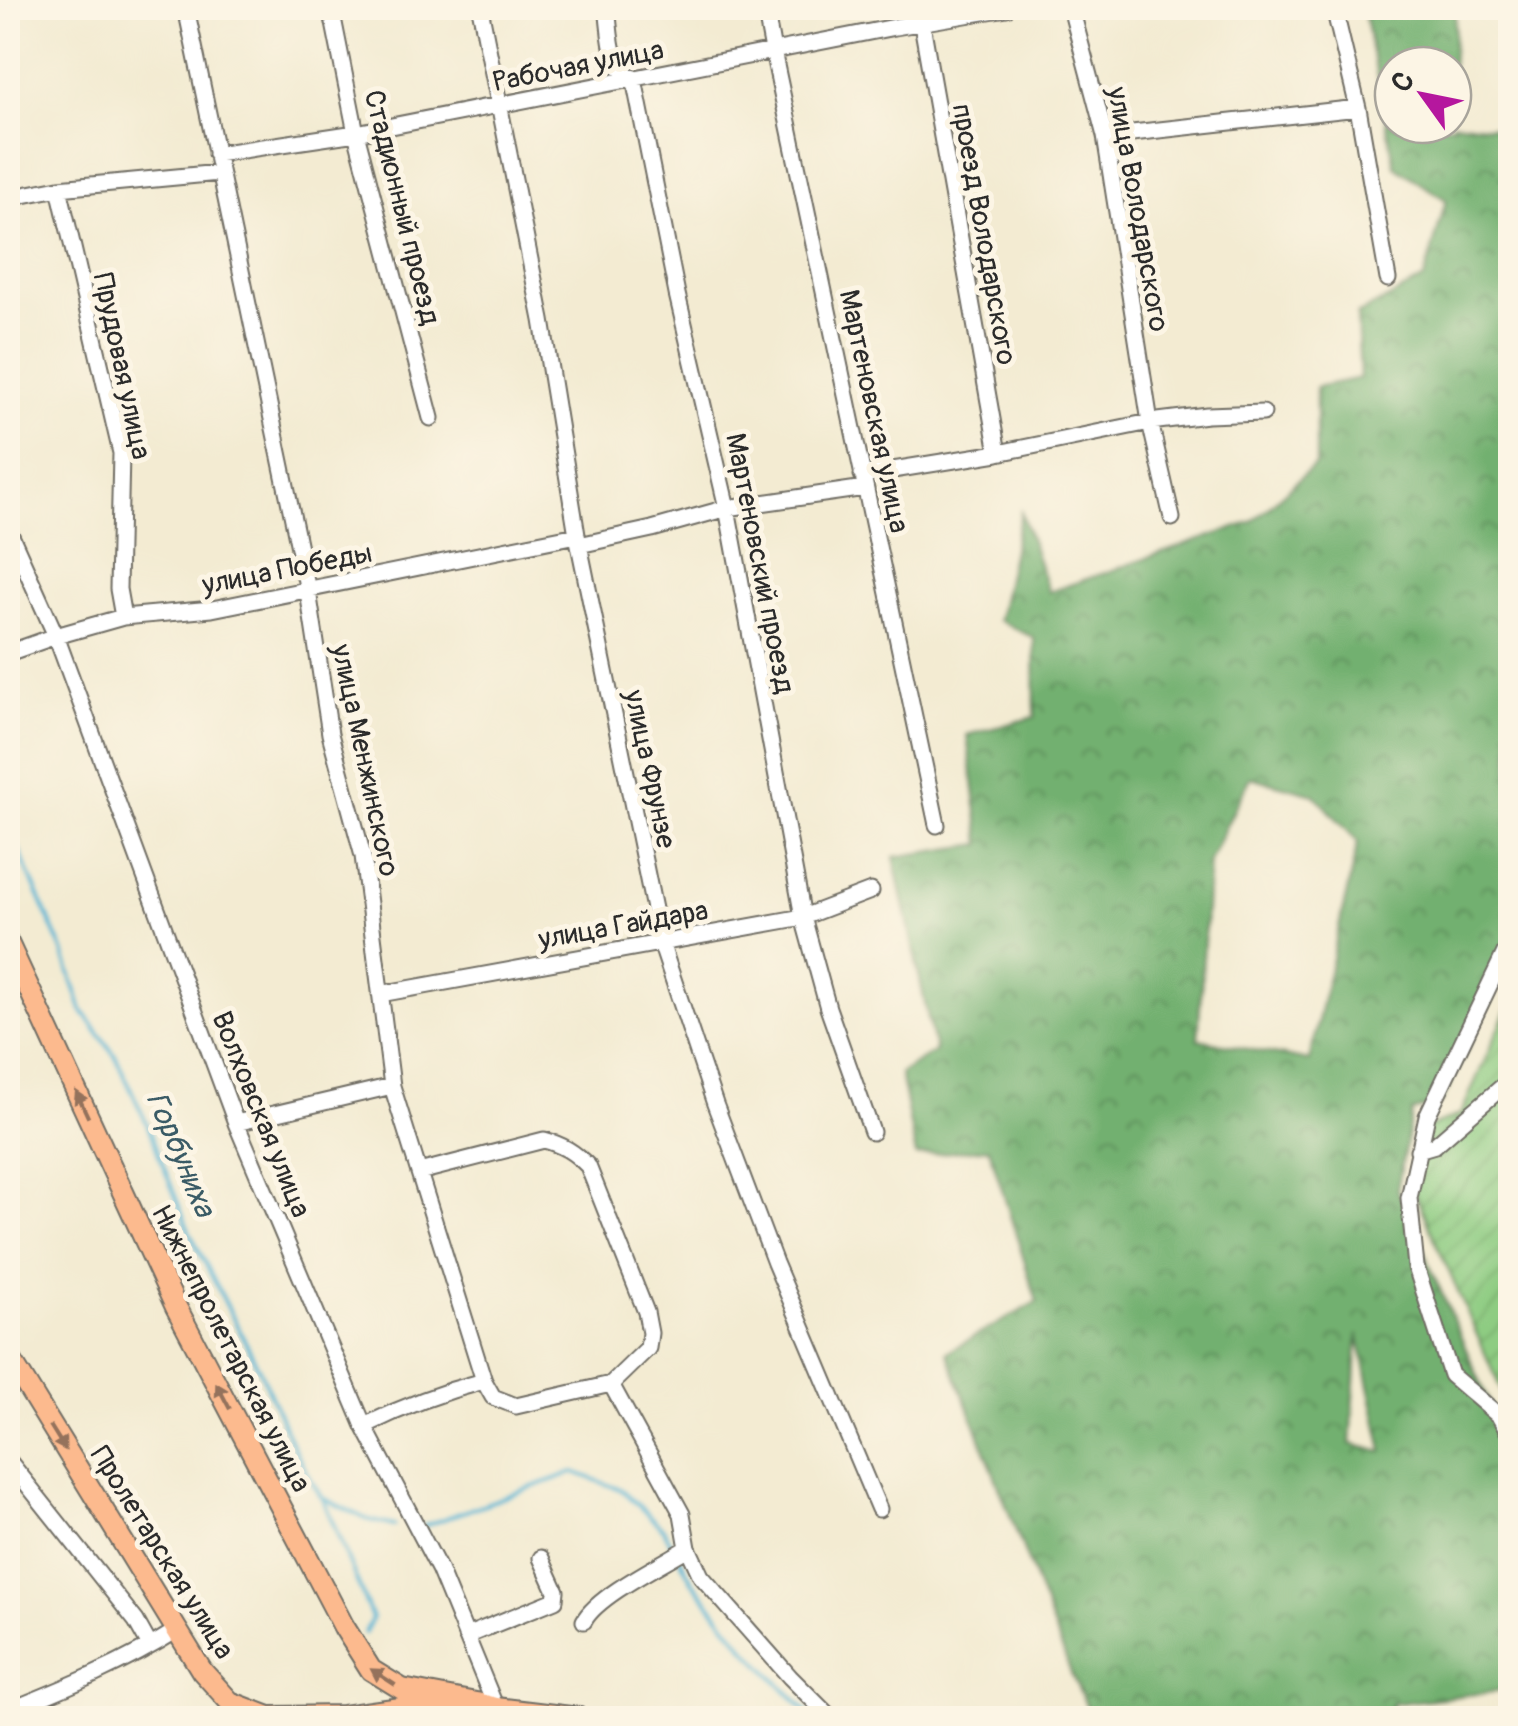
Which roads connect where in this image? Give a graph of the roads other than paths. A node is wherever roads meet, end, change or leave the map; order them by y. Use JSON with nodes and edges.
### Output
{"nodes":[{"id":1,"x":186,"y":8,"type":"edge"},
{"id":2,"x":331,"y":8,"type":"edge"},
{"id":3,"x":480,"y":8,"type":"edge"},
{"id":4,"x":607,"y":8,"type":"edge"},
{"id":5,"x":765,"y":8,"type":"edge"},
{"id":6,"x":896,"y":8,"type":"edge"},
{"id":7,"x":1008,"y":8,"type":"edge"},
{"id":8,"x":1071,"y":8,"type":"edge"},
{"id":9,"x":1334,"y":8,"type":"edge"},
{"id":10,"x":922,"y":24,"type":"junction"},
{"id":11,"x":895,"y":27,"type":"junction"},
{"id":12,"x":773,"y":51,"type":"junction"},
{"id":13,"x":634,"y":79,"type":"junction"},
{"id":14,"x":499,"y":106,"type":"junction"},
{"id":15,"x":1358,"y":108,"type":"junction"},
{"id":16,"x":356,"y":133,"type":"junction"},
{"id":17,"x":1106,"y":136,"type":"junction"},
{"id":18,"x":216,"y":154,"type":"junction"},
{"id":19,"x":220,"y":173,"type":"junction"},
{"id":20,"x":58,"y":188,"type":"junction"},
{"id":21,"x":8,"y":198,"type":"edge"},
{"id":22,"x":1388,"y":279,"type":"dead end"},
{"id":23,"x":1263,"y":412,"type":"dead end"},
{"id":24,"x":431,"y":418,"type":"dead end"},
{"id":25,"x":1150,"y":422,"type":"junction"},
{"id":26,"x":998,"y":453,"type":"junction"},
{"id":27,"x":864,"y":481,"type":"junction"},
{"id":28,"x":727,"y":508,"type":"junction"},
{"id":29,"x":1172,"y":518,"type":"dead end"},
{"id":30,"x":8,"y":529,"type":"edge"},
{"id":31,"x":578,"y":540,"type":"junction"},
{"id":32,"x":308,"y":591,"type":"junction"},
{"id":33,"x":123,"y":617,"type":"junction"},
{"id":34,"x":56,"y":636,"type":"junction"},
{"id":35,"x":8,"y":652,"type":"edge"},
{"id":36,"x":937,"y":825,"type":"dead end"},
{"id":37,"x":871,"y":891,"type":"dead end"},
{"id":38,"x":803,"y":918,"type":"junction"},
{"id":39,"x":1510,"y":942,"type":"edge"},
{"id":40,"x":8,"y":943,"type":"edge"},
{"id":41,"x":661,"y":943,"type":"junction"},
{"id":42,"x":380,"y":994,"type":"junction"},
{"id":43,"x":1510,"y":1080,"type":"edge"},
{"id":44,"x":392,"y":1086,"type":"junction"},
{"id":45,"x":236,"y":1122,"type":"junction"},
{"id":46,"x":872,"y":1132,"type":"dead end"},
{"id":47,"x":1418,"y":1150,"type":"junction"},
{"id":48,"x":418,"y":1172,"type":"junction"},
{"id":49,"x":8,"y":1355,"type":"edge"},
{"id":50,"x":484,"y":1381,"type":"junction"},
{"id":51,"x":611,"y":1384,"type":"junction"},
{"id":52,"x":1505,"y":1411,"type":"edge"},
{"id":53,"x":364,"y":1426,"type":"junction"},
{"id":54,"x":1510,"y":1435,"type":"edge"},
{"id":55,"x":8,"y":1460,"type":"edge"},
{"id":56,"x":879,"y":1510,"type":"dead end"},
{"id":57,"x":688,"y":1548,"type":"junction"},
{"id":58,"x":541,"y":1558,"type":"dead end"},
{"id":59,"x":160,"y":1604,"type":"junction"},
{"id":60,"x":136,"y":1620,"type":"junction"},
{"id":61,"x":584,"y":1620,"type":"dead end"},
{"id":62,"x":176,"y":1630,"type":"junction"},
{"id":63,"x":466,"y":1636,"type":"junction"},
{"id":64,"x":150,"y":1646,"type":"junction"},
{"id":65,"x":486,"y":1706,"type":"junction"},
{"id":66,"x":229,"y":1710,"type":"edge"},
{"id":67,"x":8,"y":1711,"type":"edge"},
{"id":68,"x":343,"y":1717,"type":"edge"},
{"id":69,"x":554,"y":1717,"type":"edge"},
{"id":70,"x":579,"y":1718,"type":"edge"},
{"id":71,"x":831,"y":1718,"type":"edge"}],
"edges":[{"from":1,"to":18,"type":"street","name":"улица Менжинского"},
{"from":2,"to":16,"type":"street","name":"Стадионный проезд"},
{"from":3,"to":14,"type":"street","name":"улица Фрунзе"},
{"from":4,"to":13,"type":"street","name":"Мартеновский проезд"},
{"from":5,"to":12,"type":"street","name":"Мартеновская улица"},
{"from":6,"to":11,"type":"street"},
{"from":7,"to":10,"type":"street","name":"Рабочая улица"},
{"from":8,"to":17,"type":"street","name":"улица Володарского"},
{"from":9,"to":15,"type":"street"},
{"from":10,"to":11,"type":"street","name":"Рабочая улица"},
{"from":10,"to":26,"type":"street","name":"проезд Володарского"},
{"from":11,"to":12,"type":"street","name":"Рабочая улица"},
{"from":12,"to":13,"type":"street","name":"Рабочая улица"},
{"from":12,"to":27,"type":"street","name":"Мартеновская улица"},
{"from":13,"to":14,"type":"street","name":"Рабочая улица"},
{"from":13,"to":28,"type":"street","name":"Мартеновский проезд"},
{"from":14,"to":16,"type":"street","name":"Рабочая улица"},
{"from":14,"to":31,"type":"street","name":"улица Фрунзе"},
{"from":15,"to":17,"type":"street"},
{"from":15,"to":22,"type":"street"},
{"from":16,"to":18,"type":"street","name":"Рабочая улица"},
{"from":16,"to":24,"type":"street","name":"Стадионный проезд"},
{"from":17,"to":25,"type":"street","name":"улица Володарского"},
{"from":18,"to":19,"type":"street","name":"улица Менжинского"},
{"from":19,"to":20,"type":"street"},
{"from":19,"to":32,"type":"street","name":"улица Менжинского"},
{"from":20,"to":21,"type":"street"},
{"from":20,"to":33,"type":"street","name":"Прудовая улица"},
{"from":23,"to":25,"type":"street","name":"улица Победы"},
{"from":25,"to":26,"type":"street","name":"улица Победы"},
{"from":25,"to":29,"type":"street","name":"улица Володарского"},
{"from":26,"to":27,"type":"street","name":"улица Победы"},
{"from":27,"to":28,"type":"street","name":"улица Победы"},
{"from":27,"to":36,"type":"street","name":"Мартеновская улица"},
{"from":28,"to":31,"type":"street","name":"улица Победы"},
{"from":28,"to":38,"type":"street","name":"Мартеновский проезд"},
{"from":30,"to":34,"type":"street","name":"Волховская улица"},
{"from":31,"to":32,"type":"street","name":"улица Победы"},
{"from":31,"to":41,"type":"street","name":"улица Фрунзе"},
{"from":32,"to":33,"type":"street","name":"улица Победы"},
{"from":32,"to":42,"type":"street","name":"улица Менжинского"},
{"from":33,"to":34,"type":"street","name":"улица Победы"},
{"from":34,"to":35,"type":"street","name":"улица Победы"},
{"from":34,"to":45,"type":"street","name":"Волховская улица"},
{"from":37,"to":38,"type":"street","name":"улица Гайдара"},
{"from":38,"to":41,"type":"street","name":"улица Гайдара"},
{"from":38,"to":46,"type":"street","name":"Мартеновский проезд"},
{"from":39,"to":47,"type":"street"},
{"from":65,"to":40,"type":"main road","name":"Нижнепролетарская улица","one_way":true},
{"from":41,"to":42,"type":"street","name":"улица Гайдара"},
{"from":41,"to":56,"type":"street","name":"улица Фрунзе"},
{"from":42,"to":44,"type":"street","name":"улица Менжинского"},
{"from":43,"to":47,"type":"street"},
{"from":44,"to":45,"type":"street"},
{"from":44,"to":48,"type":"street","name":"улица Менжинского"},
{"from":45,"to":53,"type":"street","name":"Волховская улица"},
{"from":47,"to":52,"type":"street"},
{"from":48,"to":50,"type":"street","name":"улица Менжинского"},
{"from":48,"to":51,"type":"street"},
{"from":49,"to":59,"type":"main road","name":"Пролетарская улица","one_way":true},
{"from":50,"to":51,"type":"street"},
{"from":50,"to":53,"type":"street"},
{"from":51,"to":57,"type":"street"},
{"from":52,"to":54,"type":"street"},
{"from":53,"to":63,"type":"street","name":"Волховская улица"},
{"from":55,"to":60,"type":"street"},
{"from":57,"to":61,"type":"street"},
{"from":57,"to":71,"type":"street"},
{"from":58,"to":63,"type":"street"},
{"from":59,"to":60,"type":"street"},
{"from":59,"to":62,"type":"main road","name":"Пролетарская улица"},
{"from":60,"to":64,"type":"street"},
{"from":62,"to":64,"type":"street"},
{"from":62,"to":66,"type":"main road","name":"Пролетарская улица"},
{"from":63,"to":65,"type":"street","name":"Волховская улица"},
{"from":64,"to":67,"type":"street"},
{"from":65,"to":68,"type":"main road","name":"Пролетарская улица"},
{"from":65,"to":69,"type":"main road","name":"Пролетарская улица"},
{"from":66,"to":68,"type":"main road","name":"Пролетарская улица"},
{"from":69,"to":70,"type":"main road","name":"Пролетарская улица"}]}
